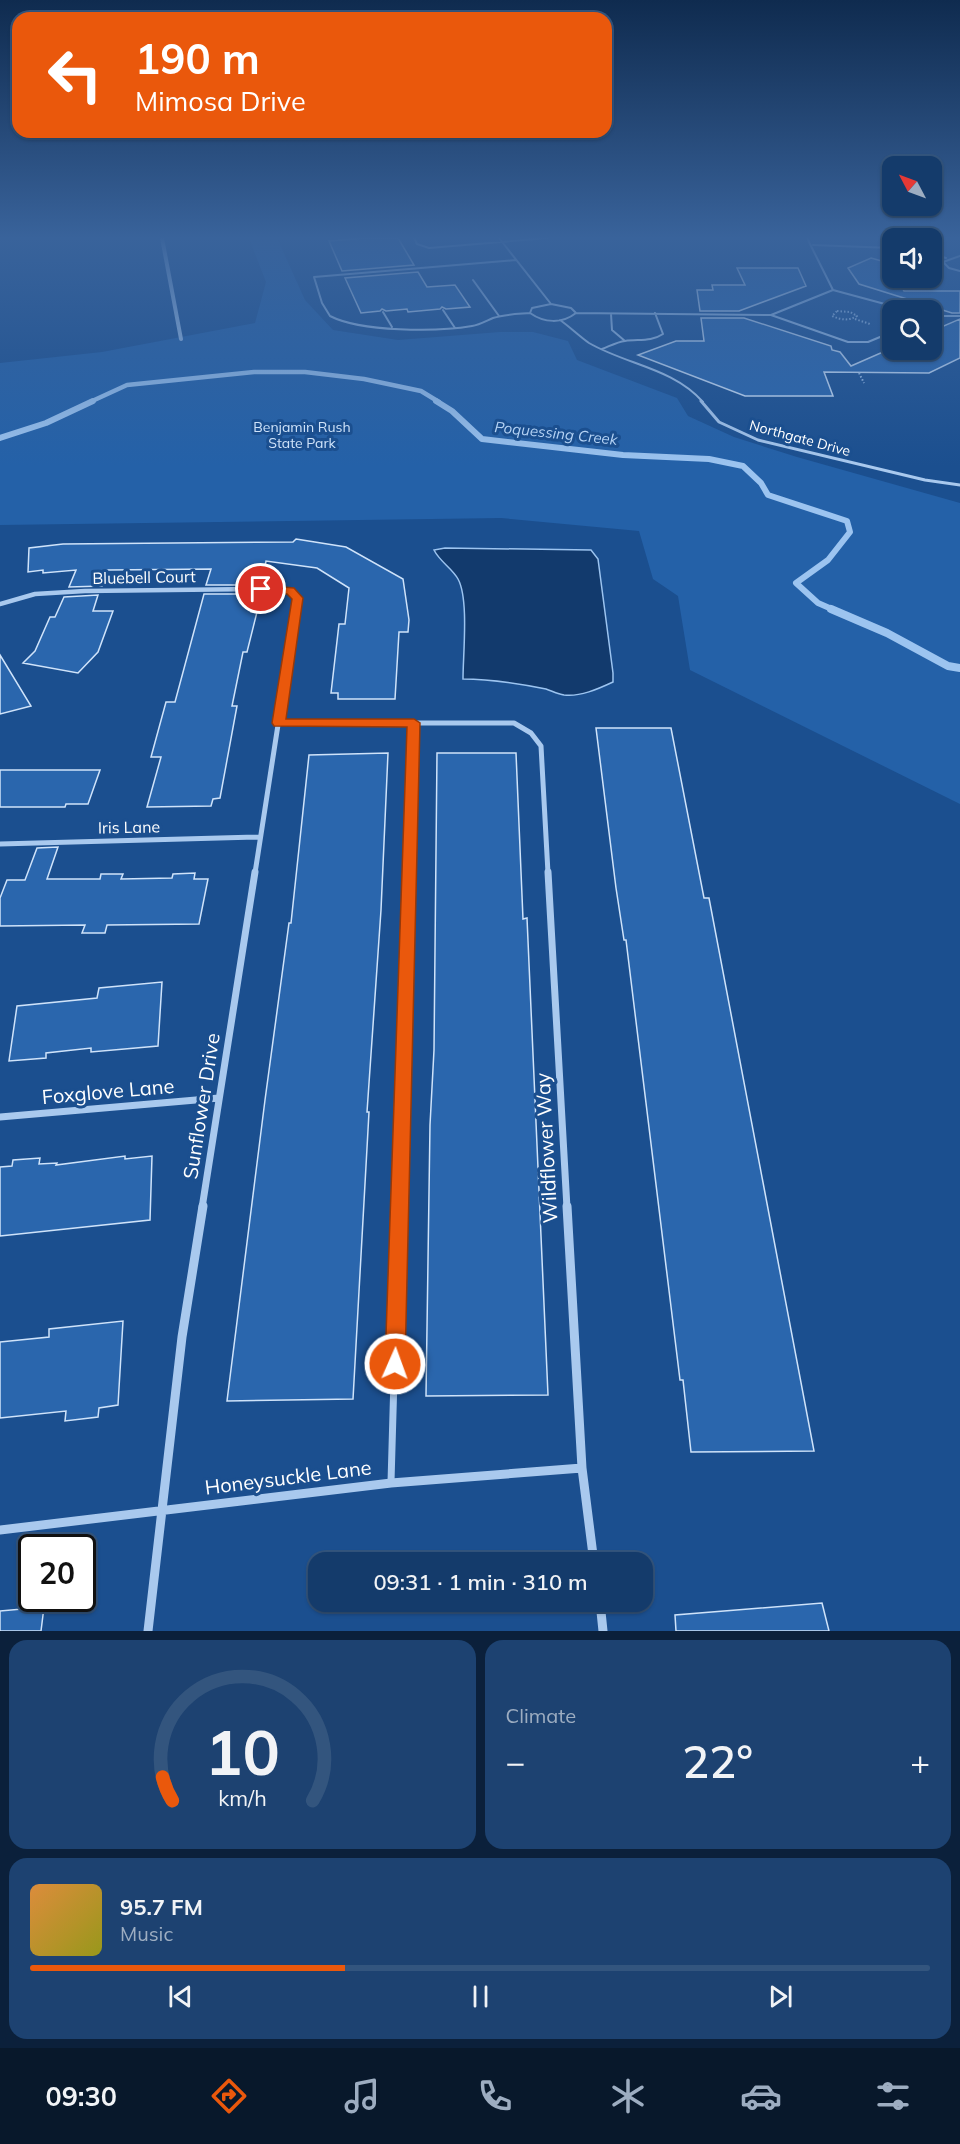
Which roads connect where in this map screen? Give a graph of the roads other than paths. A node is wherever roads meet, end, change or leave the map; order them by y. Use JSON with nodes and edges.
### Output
{"nodes":[{"id":1,"x":176,"y":314,"type":"edge"},
{"id":2,"x":328,"y":314,"type":"edge"},
{"id":3,"x":384,"y":314,"type":"edge"},
{"id":4,"x":446,"y":314,"type":"edge"},
{"id":5,"x":528,"y":314,"type":"edge"},
{"id":6,"x":530,"y":314,"type":"edge"},
{"id":7,"x":575,"y":314,"type":"edge"},
{"id":8,"x":611,"y":314,"type":"edge"},
{"id":9,"x":655,"y":314,"type":"edge"},
{"id":10,"x":720,"y":314,"type":"edge"},
{"id":11,"x":771,"y":315,"type":"joint"},
{"id":12,"x":499,"y":316,"type":"joint"},
{"id":13,"x":942,"y":316,"type":"edge"},
{"id":14,"x":960,"y":316,"type":"edge"},
{"id":15,"x":560,"y":320,"type":"junction"},
{"id":16,"x":392,"y":327,"type":"junction"},
{"id":17,"x":455,"y":328,"type":"junction"},
{"id":18,"x":882,"y":336,"type":"edge"},
{"id":19,"x":181,"y":339,"type":"dead end"},
{"id":20,"x":625,"y":341,"type":"junction"},
{"id":21,"x":602,"y":349,"type":"junction"},
{"id":22,"x":960,"y":485,"type":"edge"},
{"id":23,"x":290,"y":590,"type":"joint"},
{"id":24,"x":0,"y":604,"type":"edge"},
{"id":25,"x":279,"y":723,"type":"junction"},
{"id":26,"x":414,"y":723,"type":"junction"},
{"id":27,"x":259,"y":837,"type":"junction"},
{"id":28,"x":0,"y":844,"type":"edge"},
{"id":29,"x":219,"y":1098,"type":"junction"},
{"id":30,"x":0,"y":1117,"type":"edge"},
{"id":31,"x":582,"y":1468,"type":"junction"},
{"id":32,"x":391,"y":1483,"type":"junction"},
{"id":33,"x":162,"y":1511,"type":"junction"},
{"id":34,"x":0,"y":1530,"type":"edge"},
{"id":35,"x":593,"y":1552,"type":"edge"},
{"id":36,"x":601,"y":1612,"type":"edge"},
{"id":37,"x":148,"y":1631,"type":"edge"},
{"id":38,"x":603,"y":1631,"type":"edge"}],
"edges":[{"from":1,"to":19,"type":"street"},
{"from":2,"to":16,"type":"lane"},
{"from":3,"to":16,"type":"lane"},
{"from":4,"to":17,"type":"lane"},
{"from":5,"to":12,"type":"lane"},
{"from":6,"to":15,"type":"lane","name":"Northgate Drive"},
{"from":7,"to":15,"type":"lane"},
{"from":8,"to":20,"type":"lane"},
{"from":9,"to":20,"type":"lane"},
{"from":10,"to":11,"type":"lane"},
{"from":11,"to":18,"type":"lane"},
{"from":12,"to":17,"type":"lane"},
{"from":13,"to":14,"type":"lane"},
{"from":15,"to":21,"type":"lane","name":"Northgate Drive"},
{"from":16,"to":17,"type":"lane"},
{"from":20,"to":21,"type":"lane"},
{"from":21,"to":22,"type":"lane","name":"Northgate Drive"},
{"from":23,"to":24,"type":"street","name":"Bluebell Court"},
{"from":23,"to":25,"type":"street","name":"Sunflower Drive"},
{"from":25,"to":26,"type":"street"},
{"from":25,"to":27,"type":"street","name":"Sunflower Drive"},
{"from":26,"to":31,"type":"street","name":"Wildflower Way"},
{"from":26,"to":32,"type":"lane"},
{"from":27,"to":28,"type":"street","name":"Iris Lane"},
{"from":27,"to":29,"type":"street","name":"Sunflower Drive"},
{"from":29,"to":30,"type":"street","name":"Foxglove Lane"},
{"from":29,"to":33,"type":"street","name":"Sunflower Drive"},
{"from":31,"to":32,"type":"street","name":"Honeysuckle Lane"},
{"from":31,"to":35,"type":"street","name":"Wildflower Way"},
{"from":32,"to":33,"type":"street","name":"Honeysuckle Lane"},
{"from":33,"to":34,"type":"street","name":"Honeysuckle Lane"},
{"from":33,"to":37,"type":"street","name":"Sunflower Drive"},
{"from":36,"to":38,"type":"street"}]}
